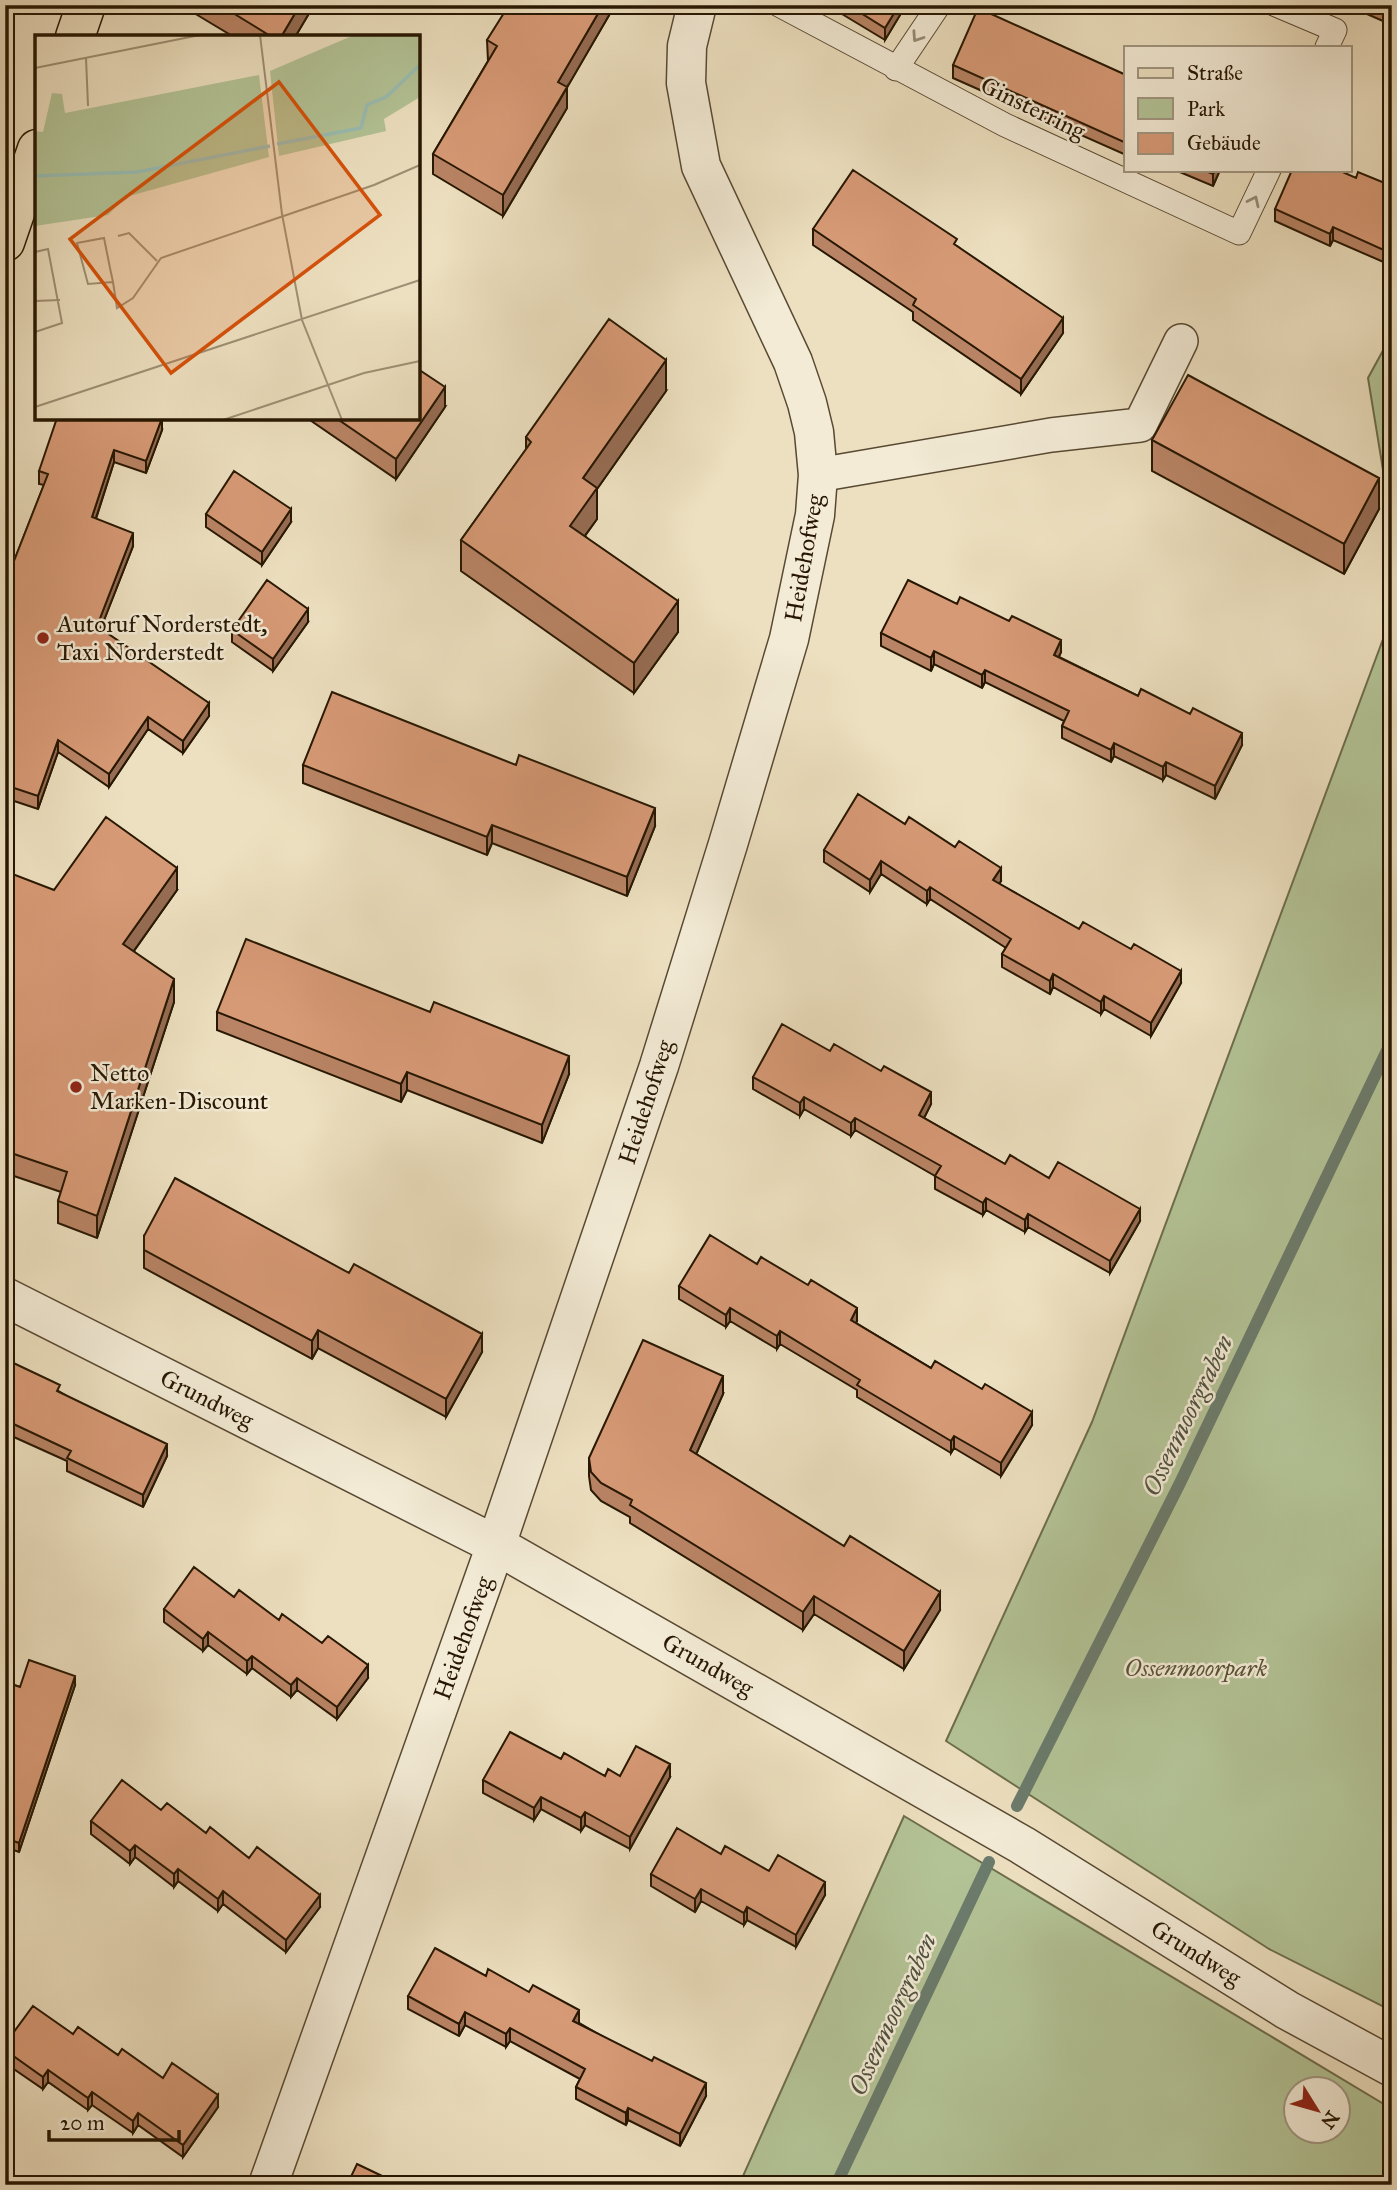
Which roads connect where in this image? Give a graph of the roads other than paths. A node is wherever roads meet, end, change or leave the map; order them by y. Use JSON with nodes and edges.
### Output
{"nodes":[{"id":1,"x":86,"y":5,"type":"edge"},
{"id":2,"x":697,"y":5,"type":"edge"},
{"id":3,"x":779,"y":5,"type":"edge"},
{"id":4,"x":939,"y":5,"type":"edge"},
{"id":5,"x":1276,"y":5,"type":"edge"},
{"id":6,"x":76,"y":35,"type":"edge"},
{"id":7,"x":1327,"y":46,"type":"edge"},
{"id":8,"x":895,"y":69,"type":"junction"},
{"id":9,"x":35,"y":155,"type":"edge"},
{"id":10,"x":1268,"y":172,"type":"edge"},
{"id":11,"x":5,"y":242,"type":"edge"},
{"id":12,"x":1181,"y":341,"type":"dead end"},
{"id":13,"x":818,"y":475,"type":"junction"},
{"id":14,"x":5,"y":1297,"type":"edge"},
{"id":15,"x":496,"y":1545,"type":"junction"},
{"id":16,"x":1392,"y":2067,"type":"edge"},
{"id":17,"x":268,"y":2185,"type":"edge"}],
"edges":[{"from":1,"to":6,"type":"main road"},
{"from":2,"to":13,"type":"street","name":"Heidehofweg"},
{"from":3,"to":8,"type":"lane","name":"Ginsterring"},
{"from":4,"to":8,"type":"lane","one_way":true},
{"from":5,"to":7,"type":"lane"},
{"from":8,"to":10,"type":"lane","name":"Ginsterring","one_way":true},
{"from":9,"to":11,"type":"main road"},
{"from":12,"to":13,"type":"street"},
{"from":13,"to":15,"type":"street","name":"Heidehofweg"},
{"from":14,"to":15,"type":"street","name":"Grundweg"},
{"from":15,"to":16,"type":"street","name":"Grundweg"},
{"from":15,"to":17,"type":"street","name":"Heidehofweg"}]}
